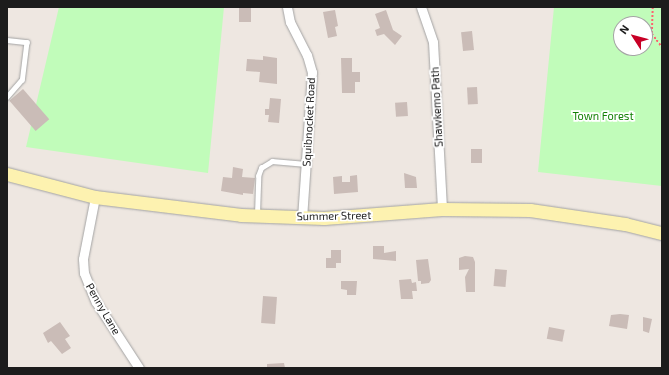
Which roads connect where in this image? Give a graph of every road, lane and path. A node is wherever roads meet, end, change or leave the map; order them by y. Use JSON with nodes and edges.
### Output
{"nodes":[{"id":1,"x":287,"y":7,"type":"edge"},
{"id":2,"x":422,"y":7,"type":"edge"},
{"id":3,"x":653,"y":7,"type":"edge"},
{"id":4,"x":7,"y":40,"type":"edge"},
{"id":5,"x":662,"y":47,"type":"edge"},
{"id":6,"x":7,"y":97,"type":"edge"},
{"id":7,"x":306,"y":164,"type":"junction"},
{"id":8,"x":7,"y":174,"type":"edge"},
{"id":9,"x":95,"y":197,"type":"junction"},
{"id":10,"x":442,"y":209,"type":"junction"},
{"id":11,"x":257,"y":215,"type":"junction"},
{"id":12,"x":302,"y":218,"type":"junction"},
{"id":13,"x":662,"y":233,"type":"edge"},
{"id":14,"x":139,"y":368,"type":"edge"}],
"edges":[{"from":1,"to":7,"type":"street","name":"Squibnocket Road"},
{"from":2,"to":10,"type":"street","name":"Shawkemo Path"},
{"from":3,"to":5,"type":"path"},
{"from":4,"to":6,"type":"lane"},
{"from":7,"to":11,"type":"lane"},
{"from":7,"to":12,"type":"street","name":"Squibnocket Road"},
{"from":8,"to":9,"type":"main road","name":"Summer Street"},
{"from":9,"to":11,"type":"main road","name":"Summer Street"},
{"from":9,"to":14,"type":"street","name":"Penny Lane"},
{"from":10,"to":12,"type":"main road","name":"Summer Street"},
{"from":10,"to":13,"type":"main road","name":"Summer Street"},
{"from":11,"to":12,"type":"main road","name":"Summer Street"}]}
